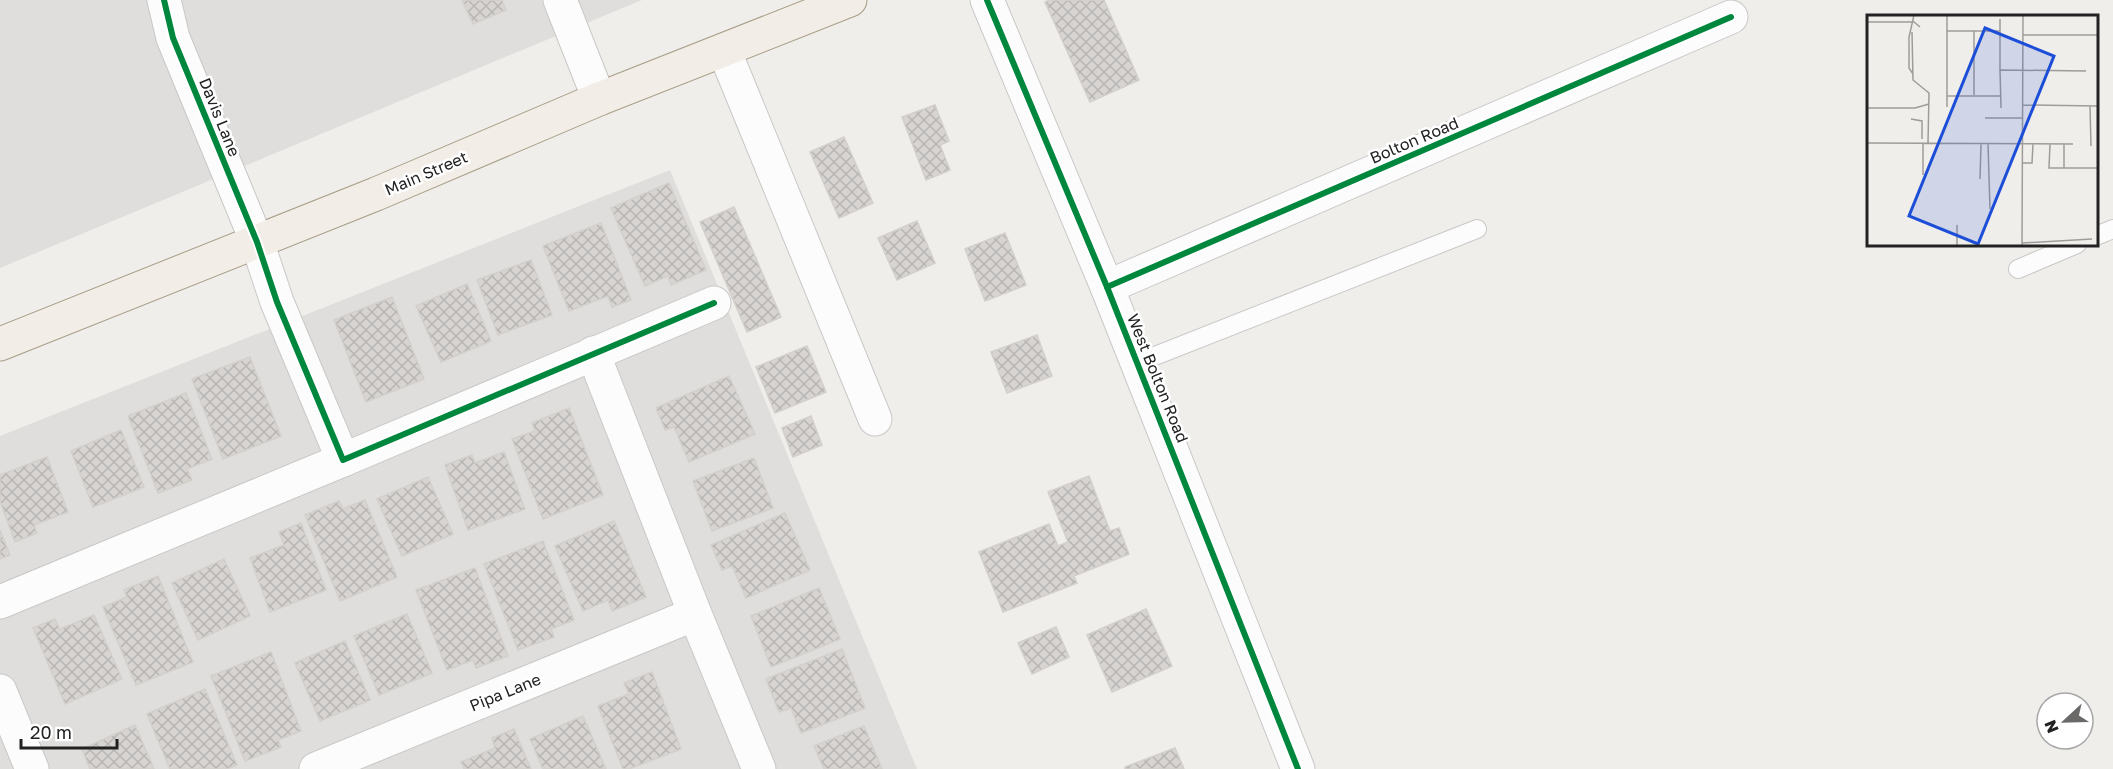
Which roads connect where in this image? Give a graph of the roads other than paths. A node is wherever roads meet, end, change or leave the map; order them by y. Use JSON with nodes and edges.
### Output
{"nodes":[{"id":1,"x":164,"y":0,"type":"edge"},
{"id":2,"x":560,"y":0,"type":"edge"},
{"id":3,"x":850,"y":0,"type":"edge"},
{"id":4,"x":987,"y":0,"type":"edge"},
{"id":5,"x":1731,"y":17,"type":"dead end"},
{"id":6,"x":724,"y":50,"type":"junction"},
{"id":7,"x":599,"y":99,"type":"junction"},
{"id":8,"x":1477,"y":229,"type":"dead end"},
{"id":9,"x":2113,"y":230,"type":"edge"},
{"id":10,"x":2098,"y":236,"type":"edge"},
{"id":11,"x":257,"y":242,"type":"junction"},
{"id":12,"x":2072,"y":246,"type":"edge"},
{"id":13,"x":2018,"y":269,"type":"dead end"},
{"id":14,"x":1107,"y":288,"type":"junction"},
{"id":15,"x":714,"y":303,"type":"dead end"},
{"id":16,"x":0,"y":344,"type":"edge"},
{"id":17,"x":593,"y":353,"type":"junction"},
{"id":18,"x":1137,"y":363,"type":"junction"},
{"id":19,"x":875,"y":419,"type":"dead end"},
{"id":20,"x":343,"y":460,"type":"junction"},
{"id":21,"x":0,"y":602,"type":"edge"},
{"id":22,"x":695,"y":614,"type":"junction"},
{"id":23,"x":0,"y":691,"type":"edge"},
{"id":24,"x":32,"y":769,"type":"edge"},
{"id":25,"x":316,"y":769,"type":"edge"},
{"id":26,"x":759,"y":769,"type":"edge"},
{"id":27,"x":1298,"y":769,"type":"edge"}],
"edges":[{"from":1,"to":11,"type":"street","name":"Davis Lane"},
{"from":2,"to":7,"type":"street"},
{"from":3,"to":6,"type":"main road","name":"Main Street"},
{"from":4,"to":14,"type":"street","name":"West Bolton Road"},
{"from":5,"to":14,"type":"street","name":"Bolton Road"},
{"from":6,"to":7,"type":"main road","name":"Main Street"},
{"from":6,"to":19,"type":"street"},
{"from":7,"to":11,"type":"main road","name":"Main Street"},
{"from":8,"to":18,"type":"lane"},
{"from":9,"to":10,"type":"lane"},
{"from":11,"to":16,"type":"main road","name":"Main Street"},
{"from":11,"to":20,"type":"street","name":"Davis Lane"},
{"from":12,"to":13,"type":"lane"},
{"from":14,"to":18,"type":"street","name":"West Bolton Road"},
{"from":15,"to":17,"type":"street"},
{"from":17,"to":20,"type":"street"},
{"from":17,"to":22,"type":"street"},
{"from":18,"to":27,"type":"street","name":"West Bolton Road"},
{"from":20,"to":21,"type":"street"},
{"from":22,"to":25,"type":"street","name":"Pipa Lane"},
{"from":22,"to":26,"type":"street"},
{"from":23,"to":24,"type":"street"}]}
